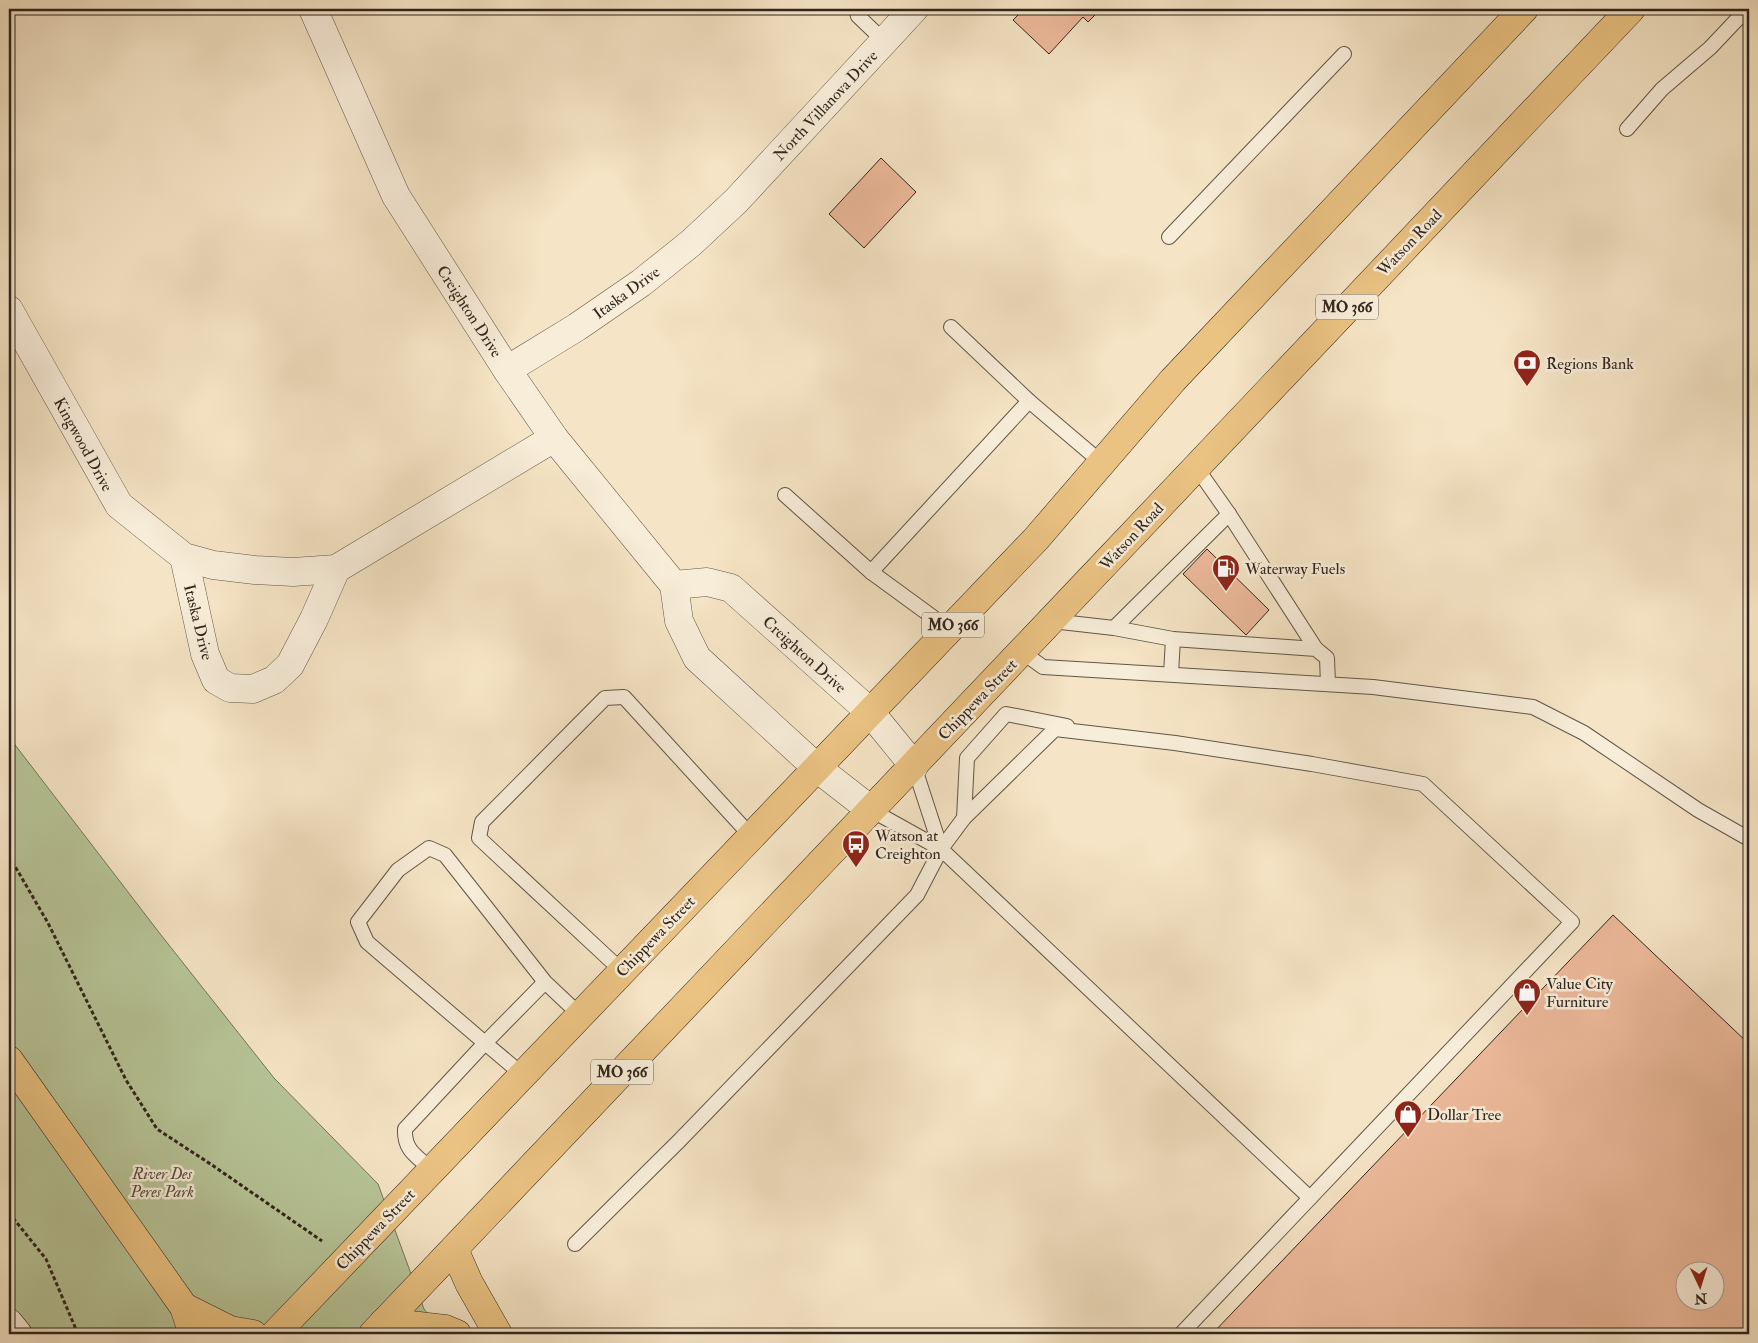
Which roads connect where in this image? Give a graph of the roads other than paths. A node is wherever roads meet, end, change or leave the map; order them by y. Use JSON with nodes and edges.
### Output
{"nodes":[{"id":1,"x":313,"y":9,"type":"edge"},
{"id":2,"x":856,"y":9,"type":"edge"},
{"id":3,"x":914,"y":9,"type":"edge"},
{"id":4,"x":1524,"y":9,"type":"edge"},
{"id":5,"x":1631,"y":9,"type":"edge"},
{"id":6,"x":1747,"y":9,"type":"edge"},
{"id":7,"x":884,"y":41,"type":"junction"},
{"id":8,"x":1344,"y":54,"type":"dead end"},
{"id":9,"x":1627,"y":130,"type":"dead end"},
{"id":10,"x":736,"y":201,"type":"joint"},
{"id":11,"x":1169,"y":237,"type":"dead end"},
{"id":12,"x":9,"y":310,"type":"edge"},
{"id":13,"x":951,"y":327,"type":"dead end"},
{"id":14,"x":507,"y":370,"type":"junction"},
{"id":15,"x":1029,"y":401,"type":"junction"},
{"id":16,"x":554,"y":438,"type":"junction"},
{"id":17,"x":1102,"y":463,"type":"junction"},
{"id":18,"x":1196,"y":467,"type":"junction"},
{"id":19,"x":785,"y":495,"type":"dead end"},
{"id":20,"x":1229,"y":514,"type":"junction"},
{"id":21,"x":184,"y":556,"type":"junction"},
{"id":22,"x":336,"y":569,"type":"junction"},
{"id":23,"x":871,"y":572,"type":"junction"},
{"id":24,"x":674,"y":585,"type":"junction"},
{"id":25,"x":1058,"y":614,"type":"junction"},
{"id":26,"x":1114,"y":628,"type":"junction"},
{"id":27,"x":949,"y":629,"type":"junction"},
{"id":28,"x":1173,"y":639,"type":"junction"},
{"id":29,"x":1316,"y":649,"type":"junction"},
{"id":30,"x":1022,"y":652,"type":"junction"},
{"id":31,"x":1172,"y":674,"type":"junction"},
{"id":32,"x":1328,"y":684,"type":"junction"},
{"id":33,"x":870,"y":712,"type":"junction"},
{"id":34,"x":1129,"y":738,"type":"junction"},
{"id":35,"x":914,"y":766,"type":"junction"},
{"id":36,"x":817,"y":768,"type":"junction"},
{"id":37,"x":871,"y":810,"type":"junction"},
{"id":38,"x":964,"y":818,"type":"junction"},
{"id":39,"x":751,"y":836,"type":"junction"},
{"id":40,"x":1749,"y":839,"type":"edge"},
{"id":41,"x":941,"y":849,"type":"junction"},
{"id":42,"x":622,"y":971,"type":"junction"},
{"id":43,"x":545,"y":982,"type":"junction"},
{"id":44,"x":580,"y":1015,"type":"junction"},
{"id":45,"x":485,"y":1043,"type":"junction"},
{"id":46,"x":9,"y":1060,"type":"edge"},
{"id":47,"x":522,"y":1075,"type":"junction"},
{"id":48,"x":432,"y":1170,"type":"junction"},
{"id":49,"x":1310,"y":1198,"type":"junction"},
{"id":50,"x":575,"y":1244,"type":"dead end"},
{"id":51,"x":454,"y":1249,"type":"junction"},
{"id":52,"x":184,"y":1307,"type":"junction"},
{"id":53,"x":9,"y":1323,"type":"edge"},
{"id":54,"x":379,"y":1328,"type":"edge"},
{"id":55,"x":18,"y":1334,"type":"edge"},
{"id":56,"x":193,"y":1334,"type":"edge"},
{"id":57,"x":253,"y":1334,"type":"edge"},
{"id":58,"x":275,"y":1334,"type":"edge"},
{"id":59,"x":458,"y":1334,"type":"edge"},
{"id":60,"x":498,"y":1334,"type":"edge"},
{"id":61,"x":1181,"y":1334,"type":"edge"}],
"edges":[{"from":1,"to":14,"type":"street","name":"Creighton Drive"},
{"from":2,"to":7,"type":"lane"},
{"from":3,"to":7,"type":"street","name":"North Villanova Drive"},
{"from":4,"to":17,"type":"main road","number":"MO 366"},
{"from":5,"to":18,"type":"main road","name":"Watson Road","number":"MO 366"},
{"from":6,"to":9,"type":"lane"},
{"from":7,"to":10,"type":"street","name":"North Villanova Drive"},
{"from":8,"to":11,"type":"lane"},
{"from":10,"to":14,"type":"street","name":"Itaska Drive"},
{"from":12,"to":21,"type":"street","name":"Kingwood Drive"},
{"from":13,"to":15,"type":"lane"},
{"from":14,"to":16,"type":"street","name":"Creighton Drive"},
{"from":15,"to":17,"type":"lane"},
{"from":15,"to":23,"type":"lane"},
{"from":16,"to":22,"type":"street","name":"Itaska Drive"},
{"from":16,"to":24,"type":"street","name":"Creighton Drive"},
{"from":17,"to":27,"type":"main road","name":"Chippewa Street","number":"MO 366"},
{"from":18,"to":20,"type":"lane"},
{"from":18,"to":25,"type":"main road","name":"Watson Road","number":"MO 366"},
{"from":19,"to":23,"type":"lane"},
{"from":20,"to":26,"type":"lane"},
{"from":20,"to":29,"type":"lane"},
{"from":21,"to":22,"type":"street","name":"Itaska Drive"},
{"from":21,"to":22,"type":"street","name":"Itaska Drive"},
{"from":23,"to":27,"type":"lane"},
{"from":24,"to":33,"type":"street","name":"Creighton Drive"},
{"from":24,"to":36,"type":"street"},
{"from":25,"to":26,"type":"lane"},
{"from":25,"to":30,"type":"main road","name":"Chippewa Street","number":"MO 366"},
{"from":26,"to":28,"type":"lane"},
{"from":27,"to":33,"type":"main road","name":"Chippewa Street","number":"MO 366"},
{"from":28,"to":29,"type":"lane"},
{"from":28,"to":31,"type":"lane"},
{"from":29,"to":32,"type":"lane"},
{"from":30,"to":31,"type":"lane"},
{"from":30,"to":35,"type":"main road","name":"Chippewa Street","number":"MO 366"},
{"from":31,"to":32,"type":"lane"},
{"from":32,"to":40,"type":"lane"},
{"from":33,"to":35,"type":"street","name":"Creighton Drive"},
{"from":33,"to":36,"type":"main road","name":"Chippewa Street","number":"MO 366"},
{"from":34,"to":38,"type":"lane"},
{"from":34,"to":38,"type":"lane"},
{"from":34,"to":49,"type":"lane"},
{"from":35,"to":37,"type":"main road","name":"Chippewa Street","number":"MO 366"},
{"from":35,"to":41,"type":"lane"},
{"from":36,"to":37,"type":"street"},
{"from":36,"to":39,"type":"main road","name":"Chippewa Street","number":"MO 366"},
{"from":37,"to":41,"type":"lane"},
{"from":37,"to":51,"type":"main road","name":"Chippewa Street","number":"MO 366"},
{"from":38,"to":41,"type":"lane"},
{"from":39,"to":42,"type":"main road","name":"Chippewa Street","number":"MO 366"},
{"from":39,"to":42,"type":"lane"},
{"from":41,"to":49,"type":"lane"},
{"from":41,"to":50,"type":"lane"},
{"from":42,"to":44,"type":"main road","name":"Chippewa Street","number":"MO 366"},
{"from":43,"to":44,"type":"lane"},
{"from":43,"to":45,"type":"lane"},
{"from":43,"to":45,"type":"lane"},
{"from":44,"to":47,"type":"main road","name":"Chippewa Street","number":"MO 366"},
{"from":45,"to":47,"type":"lane"},
{"from":45,"to":48,"type":"lane"},
{"from":46,"to":52,"type":"main road"},
{"from":47,"to":48,"type":"main road","name":"Chippewa Street","number":"MO 366"},
{"from":48,"to":58,"type":"main road","name":"Chippewa Street","number":"MO 366"},
{"from":49,"to":61,"type":"lane"},
{"from":51,"to":54,"type":"main road","name":"Chippewa Street","number":"MO 366"},
{"from":51,"to":60,"type":"main road"},
{"from":52,"to":56,"type":"main road"},
{"from":52,"to":57,"type":"main road"},
{"from":53,"to":55,"type":"street"},
{"from":54,"to":59,"type":"main road"}]}
